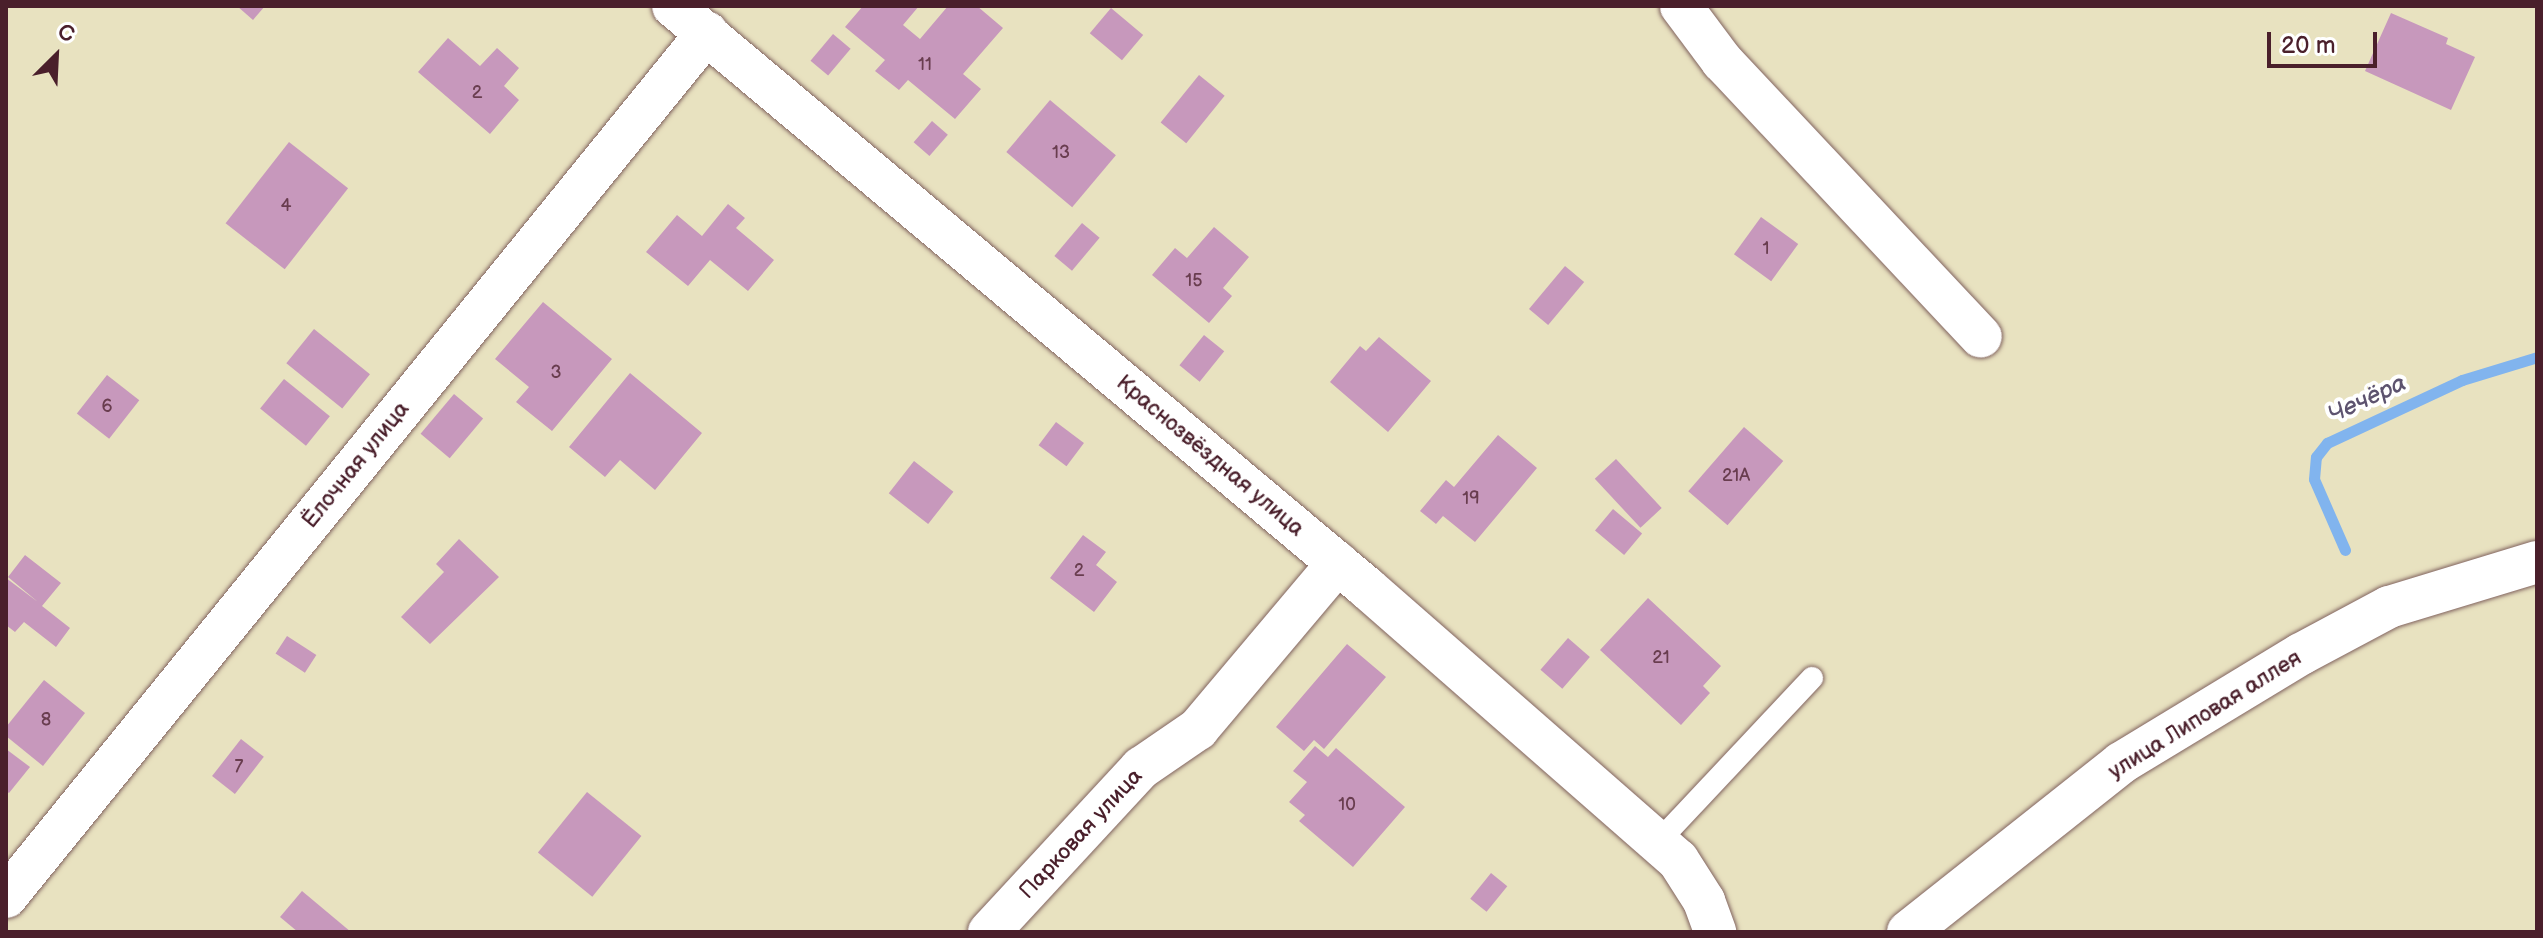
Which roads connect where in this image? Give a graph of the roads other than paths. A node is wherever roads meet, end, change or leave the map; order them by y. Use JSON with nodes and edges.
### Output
{"nodes":[{"id":1,"x":673,"y":6,"type":"edge"},
{"id":2,"x":1681,"y":6,"type":"edge"},
{"id":3,"x":707,"y":33,"type":"junction"},
{"id":4,"x":1981,"y":337,"type":"dead end"},
{"id":5,"x":2537,"y":562,"type":"edge"},
{"id":6,"x":1338,"y":563,"type":"junction"},
{"id":7,"x":1812,"y":678,"type":"dead end"},
{"id":8,"x":1658,"y":842,"type":"junction"},
{"id":9,"x":6,"y":897,"type":"edge"},
{"id":10,"x":989,"y":932,"type":"edge"},
{"id":11,"x":1715,"y":932,"type":"edge"},
{"id":12,"x":1908,"y":932,"type":"edge"}],
"edges":[{"from":1,"to":3,"type":"street","name":"Краснозвёздная улица"},
{"from":2,"to":4,"type":"street"},
{"from":3,"to":6,"type":"street","name":"Краснозвёздная улица"},
{"from":3,"to":9,"type":"street","name":"Ёлочная улица"},
{"from":5,"to":12,"type":"street","name":"улица Липовая аллея"},
{"from":6,"to":8,"type":"street","name":"Краснозвёздная улица"},
{"from":6,"to":10,"type":"street","name":"Парковая улица"},
{"from":7,"to":8,"type":"lane"},
{"from":8,"to":11,"type":"street","name":"Краснозвёздная улица"}]}
